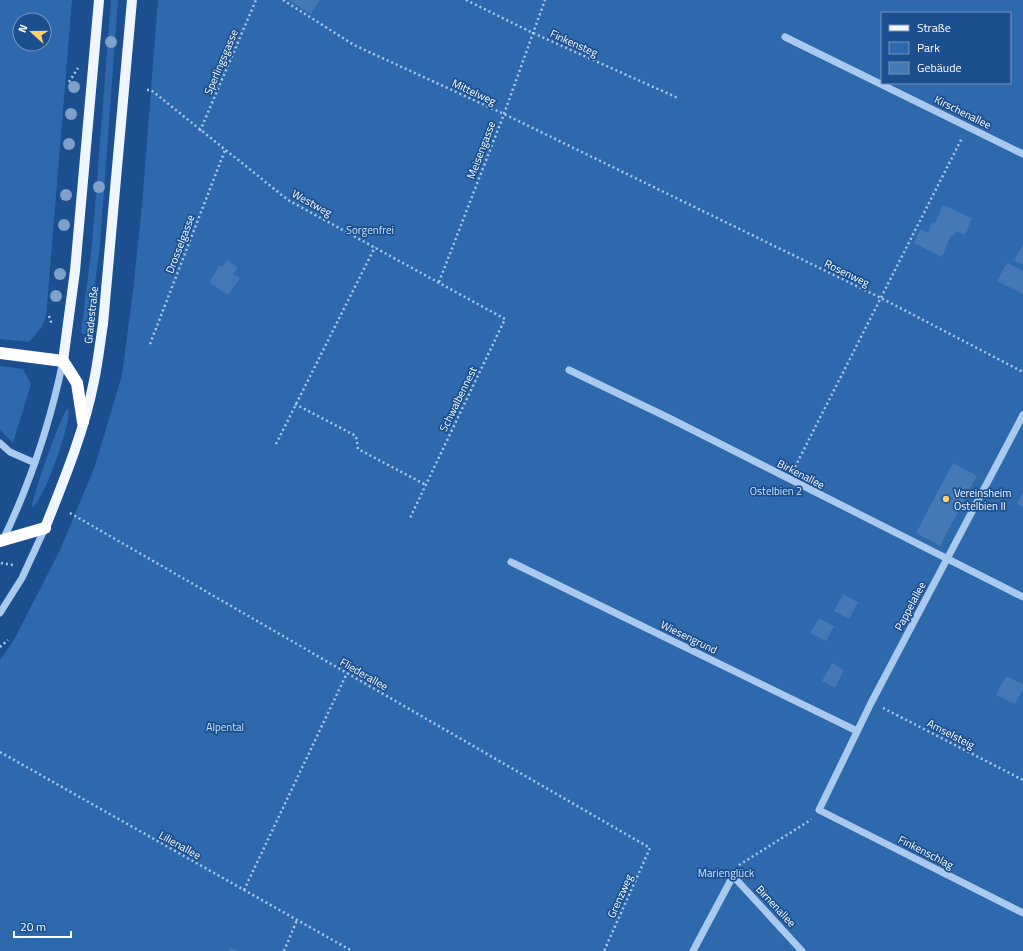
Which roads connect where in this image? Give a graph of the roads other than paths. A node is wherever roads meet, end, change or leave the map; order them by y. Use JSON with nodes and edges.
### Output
{"nodes":[{"id":1,"x":99,"y":0,"type":"edge"},
{"id":2,"x":132,"y":0,"type":"edge"},
{"id":3,"x":785,"y":37,"type":"dead end"},
{"id":4,"x":881,"y":84,"type":"edge"},
{"id":5,"x":882,"y":84,"type":"edge"},
{"id":6,"x":1023,"y":154,"type":"edge"},
{"id":7,"x":0,"y":353,"type":"edge"},
{"id":8,"x":63,"y":361,"type":"junction"},
{"id":9,"x":569,"y":370,"type":"dead end"},
{"id":10,"x":1023,"y":415,"type":"edge"},
{"id":11,"x":83,"y":422,"type":"junction"},
{"id":12,"x":0,"y":443,"type":"edge"},
{"id":13,"x":35,"y":463,"type":"junction"},
{"id":14,"x":45,"y":528,"type":"junction"},
{"id":15,"x":1,"y":542,"type":"edge"},
{"id":16,"x":948,"y":559,"type":"junction"},
{"id":17,"x":511,"y":562,"type":"dead end"},
{"id":18,"x":1023,"y":598,"type":"edge"},
{"id":19,"x":0,"y":613,"type":"edge"},
{"id":20,"x":857,"y":731,"type":"junction"},
{"id":21,"x":819,"y":810,"type":"joint"},
{"id":22,"x":1023,"y":913,"type":"edge"},
{"id":23,"x":694,"y":951,"type":"edge"},
{"id":24,"x":802,"y":951,"type":"edge"}],
"edges":[{"from":1,"to":8,"type":"main road","name":"Gradestraße"},
{"from":2,"to":11,"type":"main road","name":"Gradestraße"},
{"from":3,"to":4,"type":"street","name":"Kirschenallee"},
{"from":5,"to":6,"type":"street","name":"Kirschenallee"},
{"from":7,"to":8,"type":"highway"},
{"from":8,"to":11,"type":"highway"},
{"from":8,"to":13,"type":"street","name":"Gradestraße"},
{"from":9,"to":16,"type":"street","name":"Birkenallee"},
{"from":10,"to":16,"type":"street","name":"Pappelallee"},
{"from":11,"to":14,"type":"main road","name":"Gradestraße"},
{"from":12,"to":13,"type":"street"},
{"from":13,"to":15,"type":"street","name":"Gradestraße"},
{"from":14,"to":15,"type":"highway"},
{"from":14,"to":19,"type":"street","name":"Gradestraße"},
{"from":16,"to":18,"type":"street","name":"Birkenallee"},
{"from":16,"to":20,"type":"street","name":"Pappelallee"},
{"from":17,"to":20,"type":"street","name":"Wiesengrund"},
{"from":20,"to":21,"type":"street","name":"Pappelallee"},
{"from":21,"to":22,"type":"street","name":"Finkenschlag"},
{"from":23,"to":24,"type":"street","name":"Birnenallee"}]}
